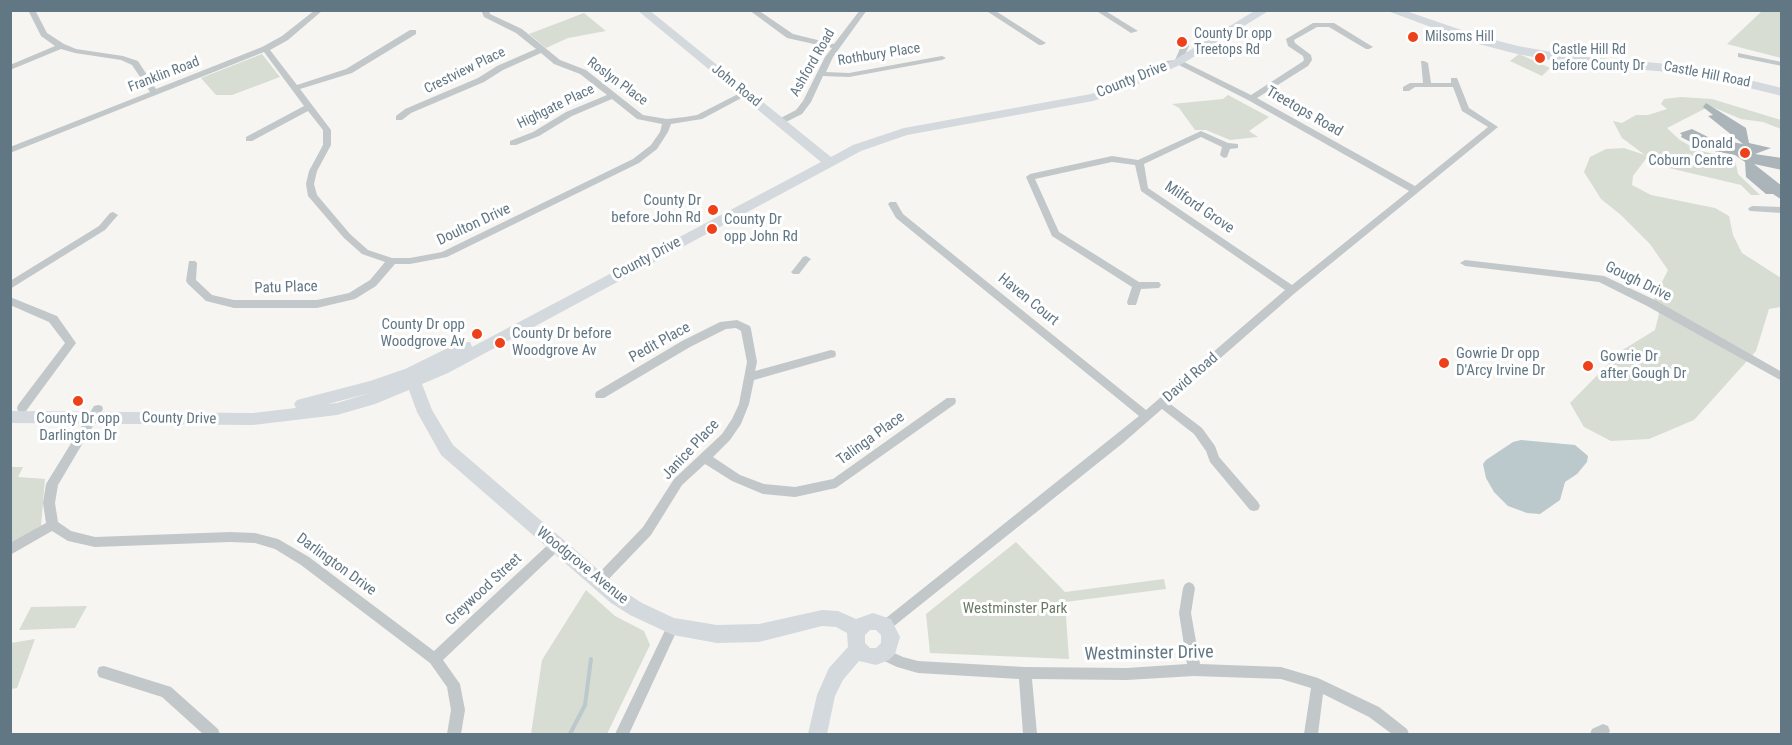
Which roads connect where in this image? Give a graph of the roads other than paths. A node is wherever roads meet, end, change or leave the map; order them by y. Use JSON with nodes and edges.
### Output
{"nodes":[{"id":1,"x":31,"y":10,"type":"edge"},
{"id":2,"x":320,"y":10,"type":"edge"},
{"id":3,"x":485,"y":10,"type":"edge"},
{"id":4,"x":642,"y":10,"type":"edge"},
{"id":5,"x":752,"y":10,"type":"edge"},
{"id":6,"x":864,"y":10,"type":"edge"},
{"id":7,"x":988,"y":10,"type":"edge"},
{"id":8,"x":1098,"y":10,"type":"edge"},
{"id":9,"x":1247,"y":10,"type":"edge"},
{"id":10,"x":1265,"y":10,"type":"edge"},
{"id":11,"x":1390,"y":10,"type":"edge"},
{"id":12,"x":1408,"y":10,"type":"edge"},
{"id":13,"x":1134,"y":31,"type":"dead end"},
{"id":14,"x":413,"y":32,"type":"dead end"},
{"id":15,"x":1366,"y":34,"type":"dead end"},
{"id":16,"x":1358,"y":40,"type":"junction"},
{"id":17,"x":1042,"y":43,"type":"dead end"},
{"id":18,"x":61,"y":46,"type":"junction"},
{"id":19,"x":1185,"y":46,"type":"junction"},
{"id":20,"x":836,"y":47,"type":"junction"},
{"id":21,"x":1369,"y":47,"type":"dead end"},
{"id":22,"x":265,"y":49,"type":"junction"},
{"id":23,"x":543,"y":49,"type":"junction"},
{"id":24,"x":1741,"y":55,"type":"dead end"},
{"id":25,"x":942,"y":58,"type":"dead end"},
{"id":26,"x":1178,"y":62,"type":"junction"},
{"id":27,"x":1424,"y":63,"type":"dead end"},
{"id":28,"x":1782,"y":63,"type":"edge"},
{"id":29,"x":1158,"y":64,"type":"junction"},
{"id":30,"x":1631,"y":64,"type":"junction"},
{"id":31,"x":10,"y":68,"type":"edge"},
{"id":32,"x":821,"y":74,"type":"junction"},
{"id":33,"x":1427,"y":85,"type":"junction"},
{"id":34,"x":295,"y":88,"type":"junction"},
{"id":35,"x":1406,"y":89,"type":"dead end"},
{"id":36,"x":1782,"y":92,"type":"edge"},
{"id":37,"x":155,"y":93,"type":"junction"},
{"id":38,"x":746,"y":94,"type":"junction"},
{"id":39,"x":611,"y":96,"type":"junction"},
{"id":40,"x":1251,"y":98,"type":"junction"},
{"id":41,"x":308,"y":107,"type":"junction"},
{"id":42,"x":399,"y":118,"type":"dead end"},
{"id":43,"x":667,"y":122,"type":"junction"},
{"id":44,"x":780,"y":122,"type":"junction"},
{"id":45,"x":252,"y":126,"type":"dead end"},
{"id":46,"x":261,"y":132,"type":"junction"},
{"id":47,"x":249,"y":139,"type":"dead end"},
{"id":48,"x":513,"y":143,"type":"dead end"},
{"id":49,"x":10,"y":150,"type":"edge"},
{"id":50,"x":1224,"y":156,"type":"dead end"},
{"id":51,"x":826,"y":160,"type":"junction"},
{"id":52,"x":1139,"y":163,"type":"junction"},
{"id":53,"x":1415,"y":190,"type":"junction"},
{"id":54,"x":893,"y":204,"type":"dead end"},
{"id":55,"x":1753,"y":208,"type":"dead end"},
{"id":56,"x":1782,"y":210,"type":"edge"},
{"id":57,"x":113,"y":215,"type":"dead end"},
{"id":58,"x":806,"y":259,"type":"dead end"},
{"id":59,"x":392,"y":261,"type":"junction"},
{"id":60,"x":192,"y":263,"type":"dead end"},
{"id":61,"x":1465,"y":263,"type":"dead end"},
{"id":62,"x":796,"y":272,"type":"dead end"},
{"id":63,"x":1156,"y":285,"type":"dead end"},
{"id":64,"x":10,"y":286,"type":"edge"},
{"id":65,"x":1137,"y":286,"type":"junction"},
{"id":66,"x":1292,"y":290,"type":"junction"},
{"id":67,"x":10,"y":301,"type":"edge"},
{"id":68,"x":1132,"y":302,"type":"dead end"},
{"id":69,"x":737,"y":324,"type":"joint"},
{"id":70,"x":831,"y":354,"type":"dead end"},
{"id":71,"x":750,"y":376,"type":"junction"},
{"id":72,"x":1782,"y":377,"type":"edge"},
{"id":73,"x":412,"y":378,"type":"junction"},
{"id":74,"x":600,"y":395,"type":"dead end"},
{"id":75,"x":951,"y":401,"type":"dead end"},
{"id":76,"x":1162,"y":403,"type":"junction"},
{"id":77,"x":14,"y":411,"type":"edge"},
{"id":78,"x":96,"y":414,"type":"junction"},
{"id":79,"x":1147,"y":417,"type":"junction"},
{"id":80,"x":704,"y":457,"type":"junction"},
{"id":81,"x":1254,"y":506,"type":"dead end"},
{"id":82,"x":52,"y":525,"type":"junction"},
{"id":83,"x":556,"y":545,"type":"junction"},
{"id":84,"x":10,"y":550,"type":"edge"},
{"id":85,"x":599,"y":581,"type":"junction"},
{"id":86,"x":1189,"y":588,"type":"dead end"},
{"id":87,"x":673,"y":626,"type":"junction"},
{"id":88,"x":885,"y":626,"type":"junction"},
{"id":89,"x":858,"y":629,"type":"junction"},
{"id":90,"x":858,"y":650,"type":"junction"},
{"id":91,"x":883,"y":654,"type":"junction"},
{"id":92,"x":435,"y":659,"type":"junction"},
{"id":93,"x":1194,"y":670,"type":"junction"},
{"id":94,"x":104,"y":672,"type":"dead end"},
{"id":95,"x":1025,"y":673,"type":"junction"},
{"id":96,"x":1318,"y":684,"type":"junction"},
{"id":97,"x":213,"y":735,"type":"edge"},
{"id":98,"x":454,"y":735,"type":"edge"},
{"id":99,"x":622,"y":735,"type":"edge"},
{"id":100,"x":818,"y":735,"type":"edge"},
{"id":101,"x":1030,"y":735,"type":"edge"},
{"id":102,"x":1311,"y":735,"type":"edge"},
{"id":103,"x":1402,"y":735,"type":"edge"}],
"edges":[{"from":1,"to":18,"type":"street"},
{"from":2,"to":22,"type":"street","name":"Franklin Road"},
{"from":3,"to":23,"type":"street","name":"Roslyn Place"},
{"from":4,"to":38,"type":"main road","name":"John Road"},
{"from":5,"to":20,"type":"street"},
{"from":6,"to":20,"type":"street","name":"Ashford Road"},
{"from":7,"to":17,"type":"street"},
{"from":8,"to":13,"type":"street"},
{"from":9,"to":19,"type":"main road","name":"County Drive"},
{"from":10,"to":26,"type":"main road","name":"County Drive"},
{"from":11,"to":30,"type":"main road","name":"Castle Hill Road"},
{"from":12,"to":30,"type":"main road","name":"Castle Hill Road"},
{"from":14,"to":34,"type":"street"},
{"from":15,"to":16,"type":"street"},
{"from":16,"to":21,"type":"street"},
{"from":16,"to":40,"type":"street"},
{"from":18,"to":31,"type":"street"},
{"from":18,"to":37,"type":"street"},
{"from":19,"to":26,"type":"street"},
{"from":19,"to":29,"type":"main road","name":"County Drive"},
{"from":20,"to":32,"type":"street","name":"Ashford Road"},
{"from":22,"to":34,"type":"street","name":"Doulton Drive"},
{"from":22,"to":37,"type":"street","name":"Franklin Road"},
{"from":23,"to":39,"type":"street","name":"Roslyn Place"},
{"from":23,"to":42,"type":"street","name":"Crestview Place"},
{"from":24,"to":28,"type":"street"},
{"from":25,"to":32,"type":"street","name":"Rothbury Place"},
{"from":26,"to":29,"type":"street"},
{"from":26,"to":40,"type":"street","name":"Treetops Road"},
{"from":26,"to":51,"type":"main road","name":"County Drive"},
{"from":27,"to":33,"type":"street"},
{"from":29,"to":51,"type":"main road","name":"County Drive"},
{"from":30,"to":36,"type":"main road","name":"Castle Hill Road"},
{"from":32,"to":44,"type":"street","name":"Ashford Road"},
{"from":33,"to":35,"type":"street"},
{"from":33,"to":53,"type":"street","name":"David Road"},
{"from":34,"to":41,"type":"street","name":"Doulton Drive"},
{"from":37,"to":49,"type":"street","name":"Franklin Road"},
{"from":38,"to":43,"type":"street","name":"Roslyn Place"},
{"from":38,"to":44,"type":"main road","name":"John Road"},
{"from":39,"to":43,"type":"street","name":"Roslyn Place"},
{"from":39,"to":48,"type":"street","name":"Highgate Place"},
{"from":40,"to":53,"type":"street","name":"Treetops Road"},
{"from":41,"to":46,"type":"street"},
{"from":41,"to":59,"type":"street","name":"Doulton Drive"},
{"from":43,"to":59,"type":"street","name":"Doulton Drive"},
{"from":44,"to":51,"type":"main road","name":"John Road"},
{"from":45,"to":46,"type":"street"},
{"from":46,"to":47,"type":"street"},
{"from":50,"to":52,"type":"street"},
{"from":51,"to":73,"type":"main road","name":"County Drive"},
{"from":52,"to":65,"type":"street"},
{"from":52,"to":66,"type":"street","name":"Milford Grove"},
{"from":53,"to":66,"type":"street","name":"David Road"},
{"from":54,"to":79,"type":"street","name":"Haven Court"},
{"from":55,"to":56,"type":"street"},
{"from":57,"to":64,"type":"street"},
{"from":58,"to":62,"type":"street"},
{"from":59,"to":60,"type":"street","name":"Patu Place"},
{"from":61,"to":72,"type":"street","name":"Gough Drive"},
{"from":63,"to":65,"type":"street"},
{"from":65,"to":68,"type":"street"},
{"from":66,"to":76,"type":"street","name":"David Road"},
{"from":67,"to":77,"type":"street"},
{"from":69,"to":71,"type":"street","name":"Janice Place"},
{"from":69,"to":74,"type":"street","name":"Pedit Place"},
{"from":70,"to":71,"type":"street"},
{"from":71,"to":80,"type":"street","name":"Janice Place"},
{"from":73,"to":78,"type":"main road","name":"County Drive"},
{"from":73,"to":83,"type":"main road","name":"Woodgrove Avenue"},
{"from":75,"to":80,"type":"street","name":"Talinga Place"},
{"from":76,"to":79,"type":"street","name":"David Road"},
{"from":76,"to":81,"type":"street"},
{"from":77,"to":78,"type":"main road","name":"County Drive"},
{"from":78,"to":82,"type":"street"},
{"from":79,"to":88,"type":"street","name":"David Road"},
{"from":80,"to":85,"type":"street","name":"Janice Place"},
{"from":82,"to":84,"type":"street"},
{"from":82,"to":92,"type":"street","name":"Darlington Drive"},
{"from":83,"to":85,"type":"main road","name":"Woodgrove Avenue"},
{"from":83,"to":92,"type":"street","name":"Greywood Street"},
{"from":85,"to":87,"type":"main road","name":"Woodgrove Avenue"},
{"from":86,"to":93,"type":"street"},
{"from":87,"to":89,"type":"main road","name":"Woodgrove Avenue"},
{"from":87,"to":99,"type":"street"},
{"from":88,"to":89,"type":"main road"},
{"from":88,"to":91,"type":"main road"},
{"from":89,"to":90,"type":"main road"},
{"from":90,"to":91,"type":"main road"},
{"from":90,"to":100,"type":"main road"},
{"from":91,"to":95,"type":"street","name":"Westminster Drive"},
{"from":92,"to":98,"type":"street","name":"Darlington Drive"},
{"from":93,"to":95,"type":"street","name":"Westminster Drive"},
{"from":93,"to":96,"type":"street","name":"Westminster Drive"},
{"from":94,"to":97,"type":"street"},
{"from":95,"to":101,"type":"street"},
{"from":96,"to":102,"type":"street"},
{"from":96,"to":103,"type":"street","name":"Westminster Drive"}]}
